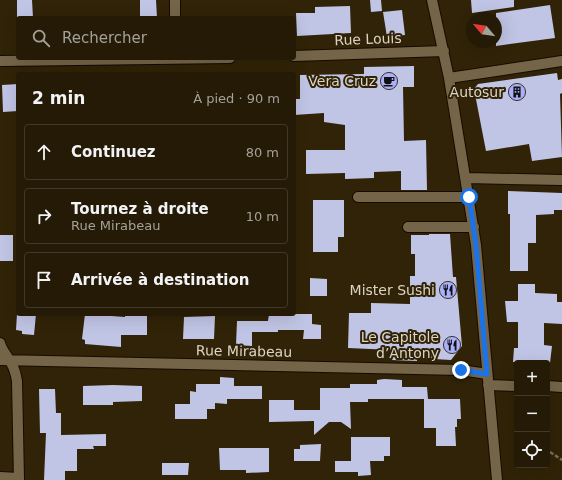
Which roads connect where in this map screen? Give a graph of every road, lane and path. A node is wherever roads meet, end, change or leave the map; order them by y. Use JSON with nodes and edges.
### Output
{"nodes":[{"id":1,"x":175,"y":0,"type":"edge"},
{"id":2,"x":432,"y":0,"type":"edge"},
{"id":3,"x":175,"y":16,"type":"edge"},
{"id":4,"x":444,"y":51,"type":"junction"},
{"id":5,"x":296,"y":56,"type":"edge"},
{"id":6,"x":88,"y":60,"type":"edge"},
{"id":7,"x":0,"y":61,"type":"edge"},
{"id":8,"x":562,"y":61,"type":"edge"},
{"id":9,"x":449,"y":78,"type":"junction"},
{"id":10,"x":466,"y":178,"type":"junction"},
{"id":11,"x":562,"y":180,"type":"edge"},
{"id":12,"x":358,"y":197,"type":"dead end"},
{"id":13,"x":469,"y":197,"type":"junction"},
{"id":14,"x":408,"y":227,"type":"dead end"},
{"id":15,"x":474,"y":227,"type":"junction"},
{"id":16,"x":0,"y":343,"type":"edge"},
{"id":17,"x":0,"y":360,"type":"edge"},
{"id":18,"x":11,"y":361,"type":"junction"},
{"id":19,"x":487,"y":374,"type":"junction"},
{"id":20,"x":488,"y":385,"type":"junction"},
{"id":21,"x":514,"y":386,"type":"edge"},
{"id":22,"x":550,"y":386,"type":"edge"},
{"id":23,"x":562,"y":387,"type":"edge"},
{"id":24,"x":550,"y":452,"type":"dead end"},
{"id":25,"x":562,"y":460,"type":"edge"},
{"id":26,"x":0,"y":477,"type":"edge"},
{"id":27,"x":19,"y":479,"type":"edge"},
{"id":28,"x":497,"y":480,"type":"edge"}],
"edges":[{"from":1,"to":3,"type":"street"},
{"from":2,"to":4,"type":"street"},
{"from":4,"to":5,"type":"street","name":"Rue Louis"},
{"from":4,"to":9,"type":"street"},
{"from":6,"to":7,"type":"street"},
{"from":8,"to":9,"type":"street"},
{"from":9,"to":10,"type":"street"},
{"from":10,"to":11,"type":"street"},
{"from":10,"to":13,"type":"street"},
{"from":12,"to":13,"type":"street"},
{"from":13,"to":15,"type":"street"},
{"from":14,"to":15,"type":"street"},
{"from":15,"to":19,"type":"street"},
{"from":16,"to":18,"type":"street"},
{"from":17,"to":18,"type":"street","name":"Rue Mirabeau"},
{"from":18,"to":19,"type":"street","name":"Rue Mirabeau"},
{"from":18,"to":27,"type":"street"},
{"from":19,"to":20,"type":"street"},
{"from":20,"to":21,"type":"street"},
{"from":20,"to":28,"type":"street"},
{"from":22,"to":23,"type":"street"},
{"from":24,"to":25,"type":"path"},
{"from":26,"to":27,"type":"street"}]}
